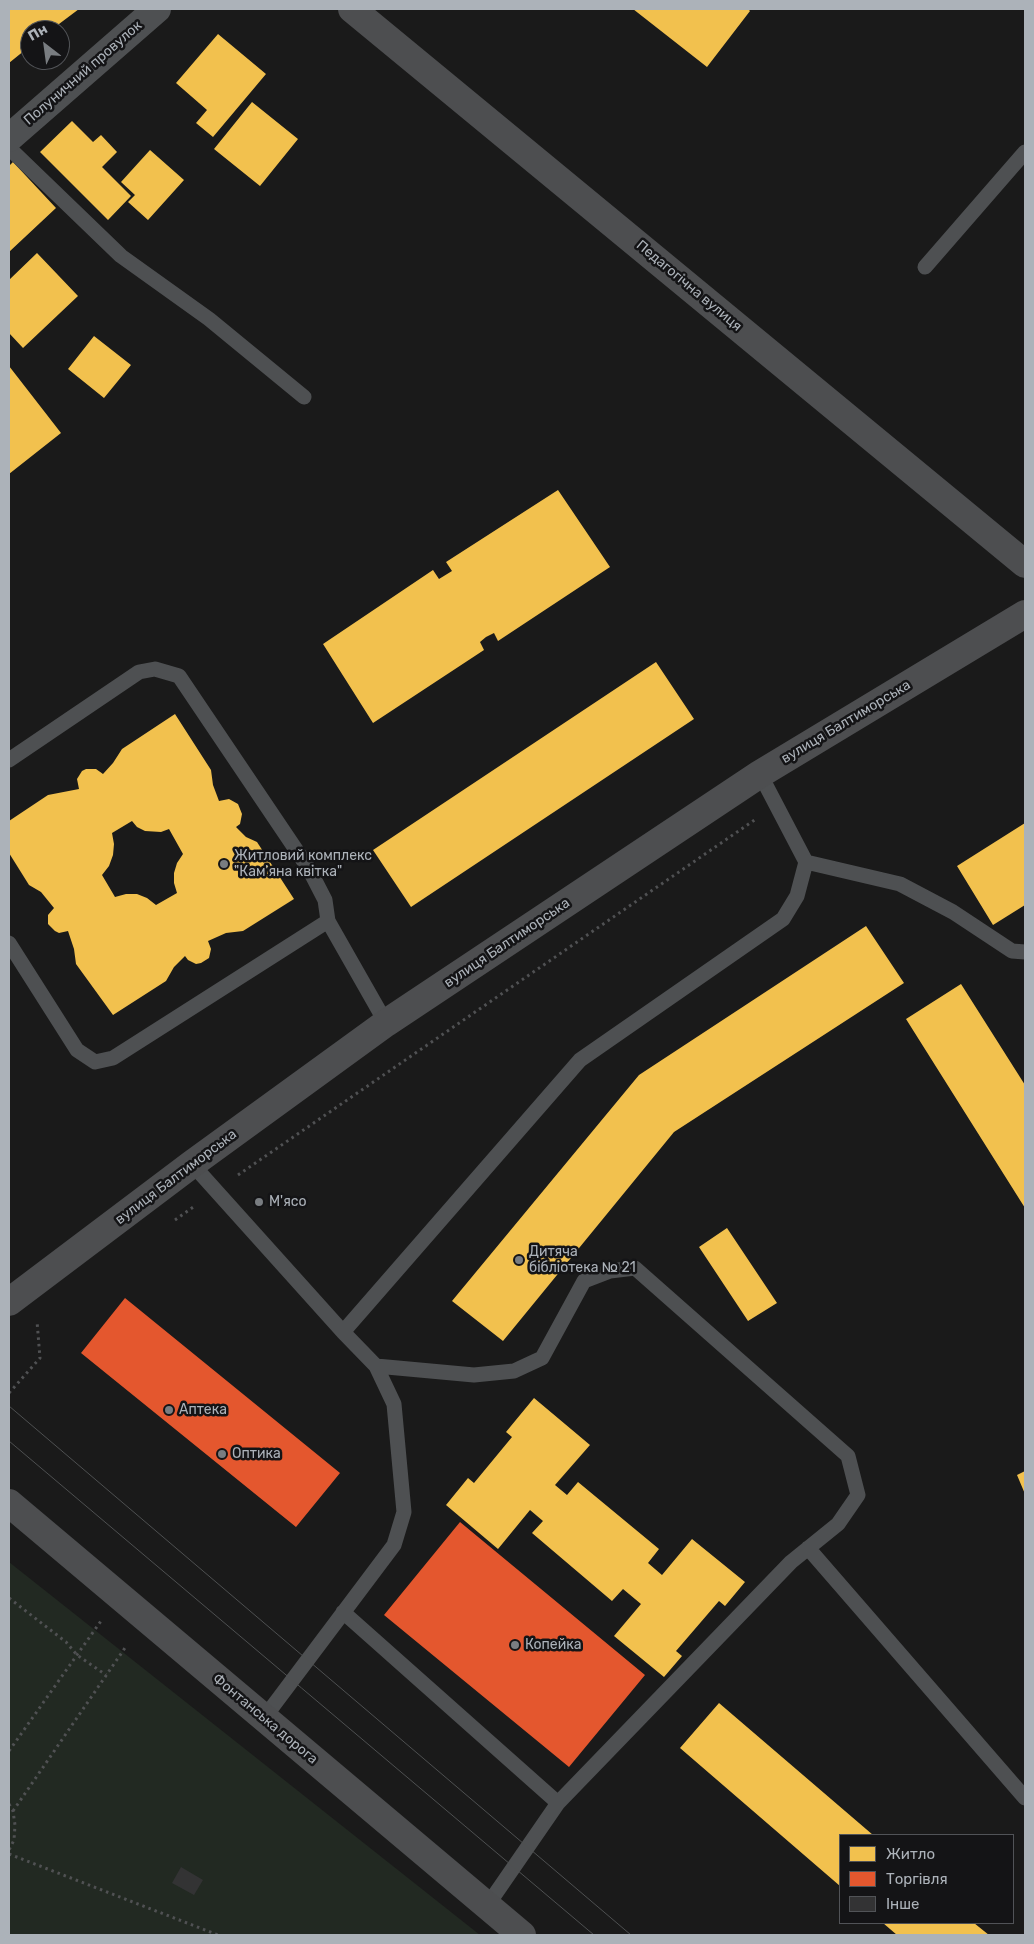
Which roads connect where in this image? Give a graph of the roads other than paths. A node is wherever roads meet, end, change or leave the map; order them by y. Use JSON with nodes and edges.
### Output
{"nodes":[{"id":1,"x":157,"y":9,"type":"edge"},
{"id":2,"x":352,"y":9,"type":"edge"},
{"id":3,"x":9,"y":138,"type":"edge"},
{"id":4,"x":9,"y":148,"type":"edge"},
{"id":5,"x":1025,"y":152,"type":"edge"},
{"id":6,"x":925,"y":267,"type":"dead end"},
{"id":7,"x":304,"y":397,"type":"dead end"},
{"id":8,"x":1025,"y":564,"type":"edge"},
{"id":9,"x":1025,"y":614,"type":"edge"},
{"id":10,"x":9,"y":760,"type":"edge"},
{"id":11,"x":760,"y":774,"type":"junction"},
{"id":12,"x":806,"y":862,"type":"junction"},
{"id":13,"x":328,"y":921,"type":"junction"},
{"id":14,"x":9,"y":944,"type":"edge"},
{"id":15,"x":1025,"y":952,"type":"edge"},
{"id":16,"x":386,"y":1023,"type":"junction"},
{"id":17,"x":192,"y":1164,"type":"junction"},
{"id":18,"x":9,"y":1302,"type":"edge"},
{"id":19,"x":343,"y":1332,"type":"junction"},
{"id":20,"x":376,"y":1366,"type":"junction"},
{"id":21,"x":9,"y":1503,"type":"edge"},
{"id":22,"x":808,"y":1548,"type":"junction"},
{"id":23,"x":343,"y":1612,"type":"junction"},
{"id":24,"x":264,"y":1718,"type":"junction"},
{"id":25,"x":1025,"y":1798,"type":"edge"},
{"id":26,"x":558,"y":1803,"type":"junction"},
{"id":27,"x":487,"y":1906,"type":"junction"},
{"id":28,"x":522,"y":1935,"type":"edge"}],
"edges":[{"from":1,"to":3,"type":"street","name":"Полуничний провулок"},
{"from":2,"to":8,"type":"main road","name":"Педагогічна вулиця"},
{"from":4,"to":7,"type":"lane"},
{"from":5,"to":6,"type":"lane"},
{"from":9,"to":11,"type":"main road","name":"вулиця Балтиморська"},
{"from":10,"to":13,"type":"lane"},
{"from":11,"to":12,"type":"lane"},
{"from":11,"to":16,"type":"main road","name":"вулиця Балтиморська"},
{"from":12,"to":15,"type":"lane"},
{"from":12,"to":19,"type":"lane"},
{"from":13,"to":14,"type":"lane"},
{"from":13,"to":16,"type":"lane"},
{"from":16,"to":17,"type":"main road","name":"вулиця Балтиморська"},
{"from":17,"to":18,"type":"main road","name":"вулиця Балтиморська"},
{"from":17,"to":19,"type":"lane"},
{"from":19,"to":20,"type":"lane"},
{"from":20,"to":22,"type":"lane"},
{"from":20,"to":23,"type":"lane"},
{"from":21,"to":24,"type":"main road","name":"Фонтанська дорога"},
{"from":22,"to":25,"type":"lane"},
{"from":22,"to":26,"type":"lane"},
{"from":23,"to":24,"type":"lane"},
{"from":23,"to":26,"type":"lane"},
{"from":24,"to":27,"type":"main road","name":"Фонтанська дорога"},
{"from":26,"to":27,"type":"lane"},
{"from":27,"to":28,"type":"main road","name":"Фонтанська дорога"}]}
